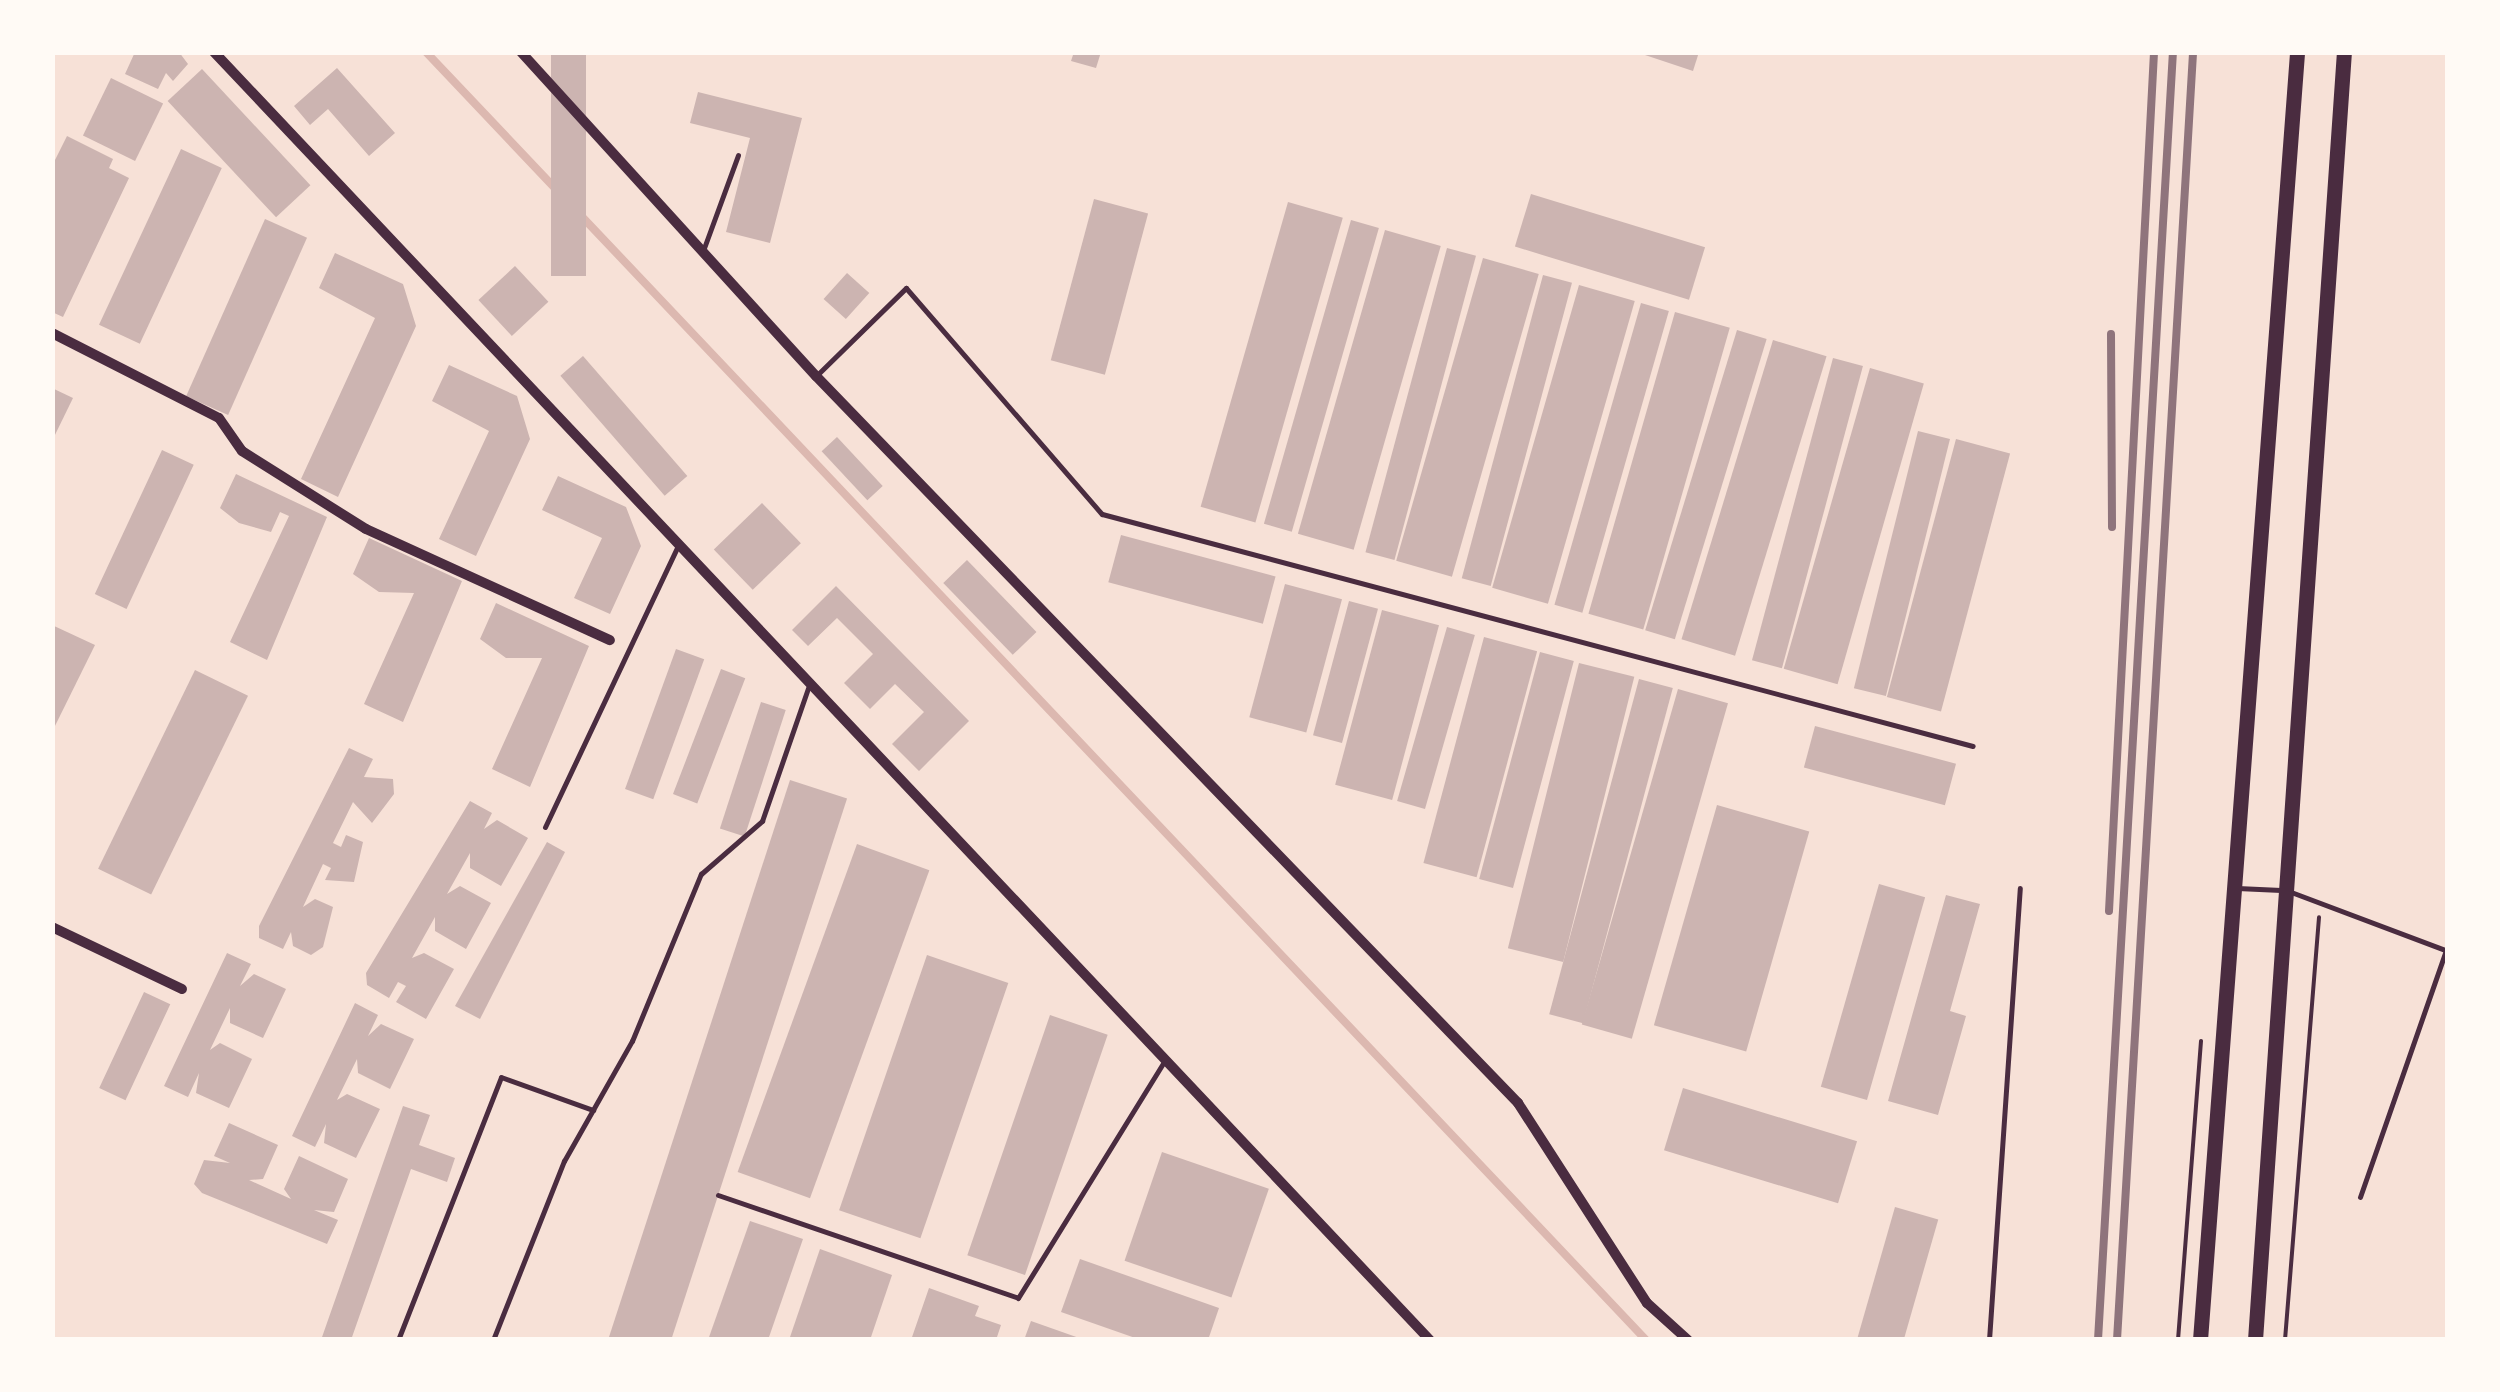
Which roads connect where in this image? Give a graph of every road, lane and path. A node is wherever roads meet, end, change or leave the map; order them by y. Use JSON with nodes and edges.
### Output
{"nodes":[{"id":1,"x":214,"y":52,"type":"edge"},
{"id":2,"x":521,"y":52,"type":"edge"},
{"id":3,"x":2297,"y":52,"type":"edge"},
{"id":4,"x":2344,"y":52,"type":"edge"},
{"id":5,"x":738,"y":156,"type":"dead end"},
{"id":6,"x":702,"y":251,"type":"junction"},
{"id":7,"x":52,"y":333,"type":"edge"},
{"id":8,"x":816,"y":376,"type":"junction"},
{"id":9,"x":678,"y":545,"type":"junction"},
{"id":10,"x":610,"y":640,"type":"dead end"},
{"id":11,"x":808,"y":688,"type":"junction"},
{"id":12,"x":1973,"y":746,"type":"dead end"},
{"id":13,"x":545,"y":828,"type":"dead end"},
{"id":14,"x":2020,"y":888,"type":"dead end"},
{"id":15,"x":2231,"y":888,"type":"junction"},
{"id":16,"x":2288,"y":890,"type":"junction"},
{"id":17,"x":2320,"y":902,"type":"junction"},
{"id":18,"x":52,"y":928,"type":"edge"},
{"id":19,"x":2446,"y":951,"type":"edge"},
{"id":20,"x":182,"y":989,"type":"dead end"},
{"id":21,"x":1164,"y":1062,"type":"junction"},
{"id":22,"x":593,"y":1110,"type":"junction"},
{"id":23,"x":718,"y":1195,"type":"dead end"},
{"id":24,"x":2360,"y":1197,"type":"dead end"},
{"id":25,"x":1423,"y":1336,"type":"edge"},
{"id":26,"x":398,"y":1340,"type":"edge"},
{"id":27,"x":493,"y":1340,"type":"edge"},
{"id":28,"x":1688,"y":1340,"type":"edge"},
{"id":29,"x":1988,"y":1340,"type":"edge"},
{"id":30,"x":2200,"y":1340,"type":"edge"},
{"id":31,"x":2255,"y":1340,"type":"edge"},
{"id":32,"x":2285,"y":1340,"type":"edge"}],
"edges":[{"from":1,"to":9,"type":"street"},
{"from":2,"to":6,"type":"street"},
{"from":3,"to":15,"type":"highway"},
{"from":4,"to":16,"type":"highway"},
{"from":5,"to":6,"type":"lane"},
{"from":6,"to":8,"type":"street"},
{"from":7,"to":10,"type":"street"},
{"from":8,"to":12,"type":"lane"},
{"from":8,"to":28,"type":"street"},
{"from":9,"to":11,"type":"street"},
{"from":9,"to":13,"type":"lane"},
{"from":11,"to":21,"type":"street"},
{"from":11,"to":22,"type":"lane"},
{"from":14,"to":29,"type":"lane"},
{"from":15,"to":16,"type":"lane"},
{"from":15,"to":30,"type":"highway"},
{"from":16,"to":17,"type":"lane"},
{"from":16,"to":31,"type":"highway"},
{"from":17,"to":19,"type":"lane"},
{"from":17,"to":32,"type":"path"},
{"from":18,"to":20,"type":"street"},
{"from":19,"to":24,"type":"lane"},
{"from":21,"to":23,"type":"lane"},
{"from":21,"to":25,"type":"street"},
{"from":22,"to":26,"type":"lane"},
{"from":22,"to":27,"type":"lane"}]}
